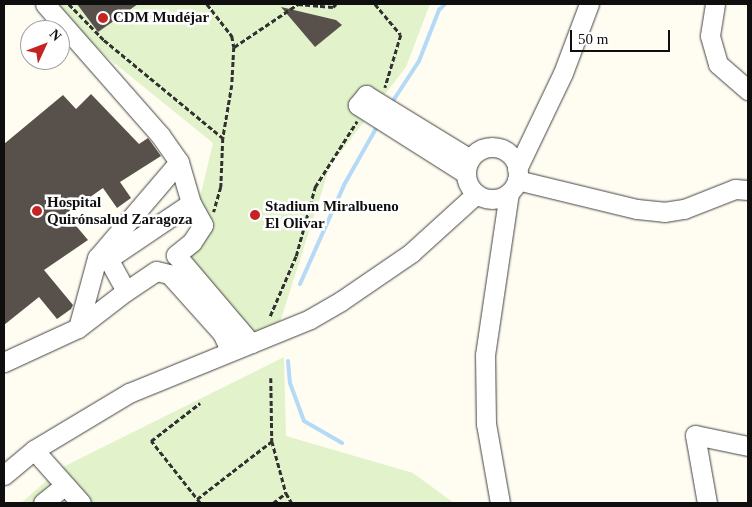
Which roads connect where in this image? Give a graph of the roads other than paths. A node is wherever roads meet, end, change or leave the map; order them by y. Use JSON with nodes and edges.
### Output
{"nodes":[{"id":1,"x":45,"y":4,"type":"edge"},
{"id":2,"x":588,"y":4,"type":"edge"},
{"id":3,"x":715,"y":4,"type":"edge"},
{"id":4,"x":748,"y":90,"type":"edge"},
{"id":5,"x":370,"y":106,"type":"road end"},
{"id":6,"x":179,"y":162,"type":"junction"},
{"id":7,"x":468,"y":166,"type":"junction"},
{"id":8,"x":503,"y":181,"type":"junction"},
{"id":9,"x":748,"y":190,"type":"edge"},
{"id":10,"x":191,"y":203,"type":"junction"},
{"id":11,"x":174,"y":268,"type":"junction"},
{"id":12,"x":126,"y":292,"type":"junction"},
{"id":13,"x":78,"y":328,"type":"junction"},
{"id":14,"x":251,"y":343,"type":"junction"},
{"id":15,"x":230,"y":350,"type":"junction"},
{"id":16,"x":4,"y":362,"type":"edge"},
{"id":17,"x":748,"y":446,"type":"edge"},
{"id":18,"x":34,"y":450,"type":"junction"},
{"id":19,"x":4,"y":475,"type":"edge"},
{"id":20,"x":60,"y":480,"type":"junction"},
{"id":21,"x":43,"y":503,"type":"edge"},
{"id":22,"x":81,"y":503,"type":"edge"},
{"id":23,"x":500,"y":503,"type":"edge"},
{"id":24,"x":707,"y":503,"type":"edge"}],
"edges":[{"from":1,"to":6,"type":"street"},
{"from":2,"to":8,"type":"street"},
{"from":3,"to":4,"type":"street"},
{"from":5,"to":7,"type":"street"},
{"from":6,"to":10,"type":"street"},
{"from":6,"to":13,"type":"street"},
{"from":7,"to":8,"type":"street"},
{"from":7,"to":8,"type":"street"},
{"from":8,"to":9,"type":"street"},
{"from":8,"to":14,"type":"street"},
{"from":8,"to":23,"type":"street"},
{"from":10,"to":11,"type":"street"},
{"from":10,"to":12,"type":"street"},
{"from":11,"to":12,"type":"street"},
{"from":11,"to":14,"type":"street"},
{"from":11,"to":15,"type":"street"},
{"from":12,"to":13,"type":"street"},
{"from":13,"to":16,"type":"street"},
{"from":14,"to":15,"type":"street"},
{"from":15,"to":18,"type":"street"},
{"from":17,"to":24,"type":"street"},
{"from":18,"to":19,"type":"street"},
{"from":18,"to":20,"type":"street"},
{"from":20,"to":21,"type":"street"},
{"from":20,"to":22,"type":"street"}]}
